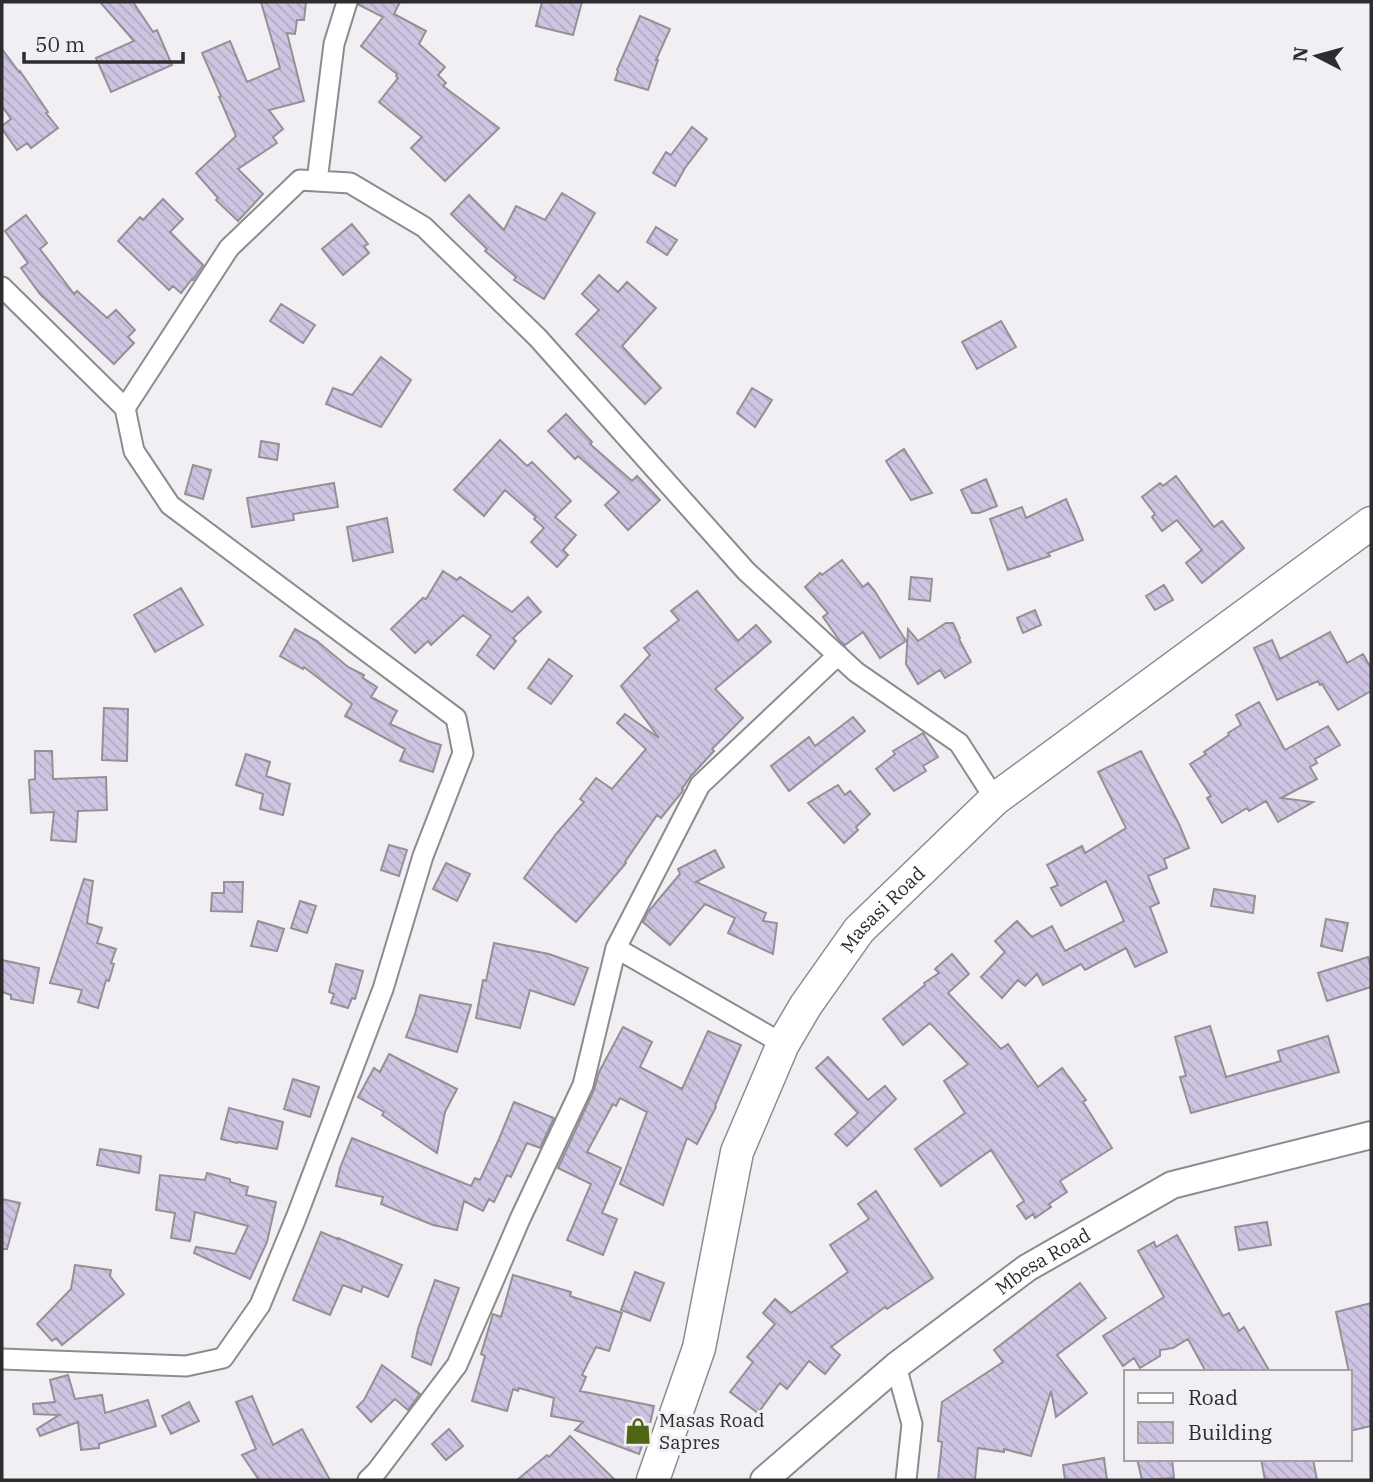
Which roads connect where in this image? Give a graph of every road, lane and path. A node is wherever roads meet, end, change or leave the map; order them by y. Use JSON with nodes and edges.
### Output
{"nodes":[{"id":1,"x":347,"y":2,"type":"edge"},
{"id":2,"x":317,"y":181,"type":"junction"},
{"id":3,"x":2,"y":287,"type":"edge"},
{"id":4,"x":125,"y":408,"type":"junction"},
{"id":5,"x":1371,"y":523,"type":"edge"},
{"id":6,"x":838,"y":655,"type":"junction"},
{"id":7,"x":995,"y":799,"type":"junction"},
{"id":8,"x":616,"y":948,"type":"junction"},
{"id":9,"x":783,"y":1044,"type":"junction"},
{"id":10,"x":1371,"y":1135,"type":"edge"},
{"id":11,"x":2,"y":1359,"type":"edge"},
{"id":12,"x":896,"y":1366,"type":"junction"},
{"id":13,"x":368,"y":1480,"type":"edge"},
{"id":14,"x":653,"y":1480,"type":"edge"},
{"id":15,"x":764,"y":1480,"type":"edge"},
{"id":16,"x":906,"y":1480,"type":"edge"}],
"edges":[{"from":1,"to":2,"type":"street"},
{"from":2,"to":4,"type":"street"},
{"from":2,"to":6,"type":"street"},
{"from":3,"to":4,"type":"street"},
{"from":4,"to":11,"type":"street"},
{"from":5,"to":7,"type":"highway","name":"Masasi Road"},
{"from":6,"to":7,"type":"street"},
{"from":6,"to":8,"type":"street"},
{"from":7,"to":9,"type":"highway","name":"Masasi Road"},
{"from":8,"to":9,"type":"street"},
{"from":8,"to":13,"type":"street"},
{"from":9,"to":14,"type":"highway","name":"Masasi Road"},
{"from":10,"to":12,"type":"main road","name":"Mbesa Road"},
{"from":12,"to":15,"type":"main road","name":"Mbesa Road"},
{"from":12,"to":16,"type":"street"}]}
